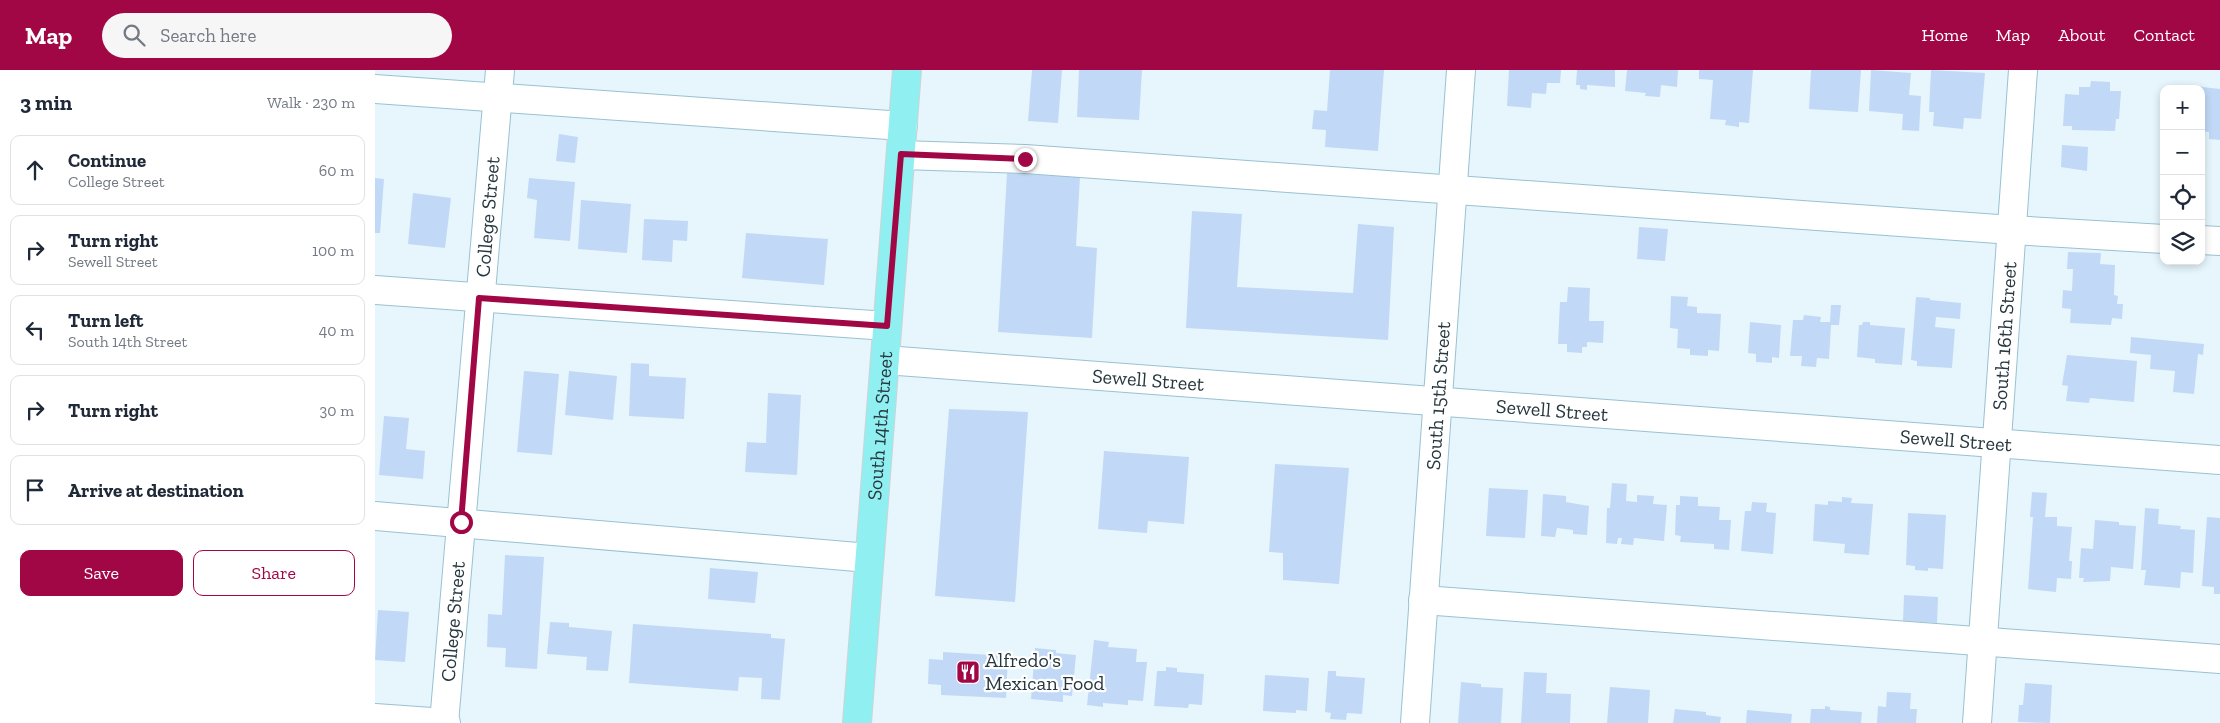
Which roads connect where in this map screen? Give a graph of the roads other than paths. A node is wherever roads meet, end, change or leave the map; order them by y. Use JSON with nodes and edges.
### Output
{"nodes":[{"id":1,"x":501,"y":70,"type":"edge"},
{"id":2,"x":907,"y":70,"type":"edge"},
{"id":3,"x":1461,"y":70,"type":"edge"},
{"id":4,"x":2023,"y":70,"type":"edge"},
{"id":5,"x":375,"y":90,"type":"edge"},
{"id":6,"x":498,"y":97,"type":"junction"},
{"id":7,"x":903,"y":126,"type":"junction"},
{"id":8,"x":901,"y":154,"type":"junction"},
{"id":9,"x":1452,"y":188,"type":"junction"},
{"id":10,"x":2012,"y":230,"type":"junction"},
{"id":11,"x":2160,"y":238,"type":"edge"},
{"id":12,"x":2205,"y":240,"type":"edge"},
{"id":13,"x":2220,"y":241,"type":"edge"},
{"id":14,"x":375,"y":290,"type":"edge"},
{"id":15,"x":479,"y":298,"type":"junction"},
{"id":16,"x":887,"y":326,"type":"junction"},
{"id":17,"x":885,"y":360,"type":"junction"},
{"id":18,"x":1437,"y":401,"type":"junction"},
{"id":19,"x":1998,"y":443,"type":"junction"},
{"id":20,"x":2220,"y":460,"type":"edge"},
{"id":21,"x":375,"y":516,"type":"edge"},
{"id":22,"x":461,"y":522,"type":"junction"},
{"id":23,"x":869,"y":558,"type":"junction"},
{"id":24,"x":1423,"y":600,"type":"junction"},
{"id":25,"x":1983,"y":641,"type":"junction"},
{"id":26,"x":2220,"y":659,"type":"edge"},
{"id":27,"x":375,"y":718,"type":"edge"},
{"id":28,"x":445,"y":723,"type":"edge"},
{"id":29,"x":857,"y":723,"type":"edge"},
{"id":30,"x":1415,"y":723,"type":"edge"},
{"id":31,"x":1977,"y":723,"type":"edge"}],
"edges":[{"from":1,"to":6,"type":"street","name":"College Street"},
{"from":2,"to":7,"type":"main road","name":"South 14th Street"},
{"from":3,"to":9,"type":"street","name":"South 15th Street"},
{"from":4,"to":10,"type":"street","name":"South 16th Street"},
{"from":5,"to":6,"type":"street"},
{"from":6,"to":7,"type":"street"},
{"from":6,"to":15,"type":"street","name":"College Street"},
{"from":7,"to":8,"type":"main road","name":"South 14th Street"},
{"from":8,"to":9,"type":"street"},
{"from":8,"to":16,"type":"main road","name":"South 14th Street"},
{"from":9,"to":10,"type":"street"},
{"from":9,"to":18,"type":"street","name":"South 15th Street"},
{"from":10,"to":11,"type":"street"},
{"from":10,"to":19,"type":"street","name":"South 16th Street"},
{"from":12,"to":13,"type":"street"},
{"from":14,"to":15,"type":"street"},
{"from":15,"to":16,"type":"street"},
{"from":15,"to":22,"type":"street","name":"College Street"},
{"from":16,"to":17,"type":"main road","name":"South 14th Street"},
{"from":17,"to":18,"type":"street","name":"Sewell Street"},
{"from":17,"to":23,"type":"main road","name":"South 14th Street"},
{"from":18,"to":19,"type":"street","name":"Sewell Street"},
{"from":18,"to":24,"type":"street","name":"South 15th Street"},
{"from":19,"to":20,"type":"street","name":"Sewell Street"},
{"from":19,"to":25,"type":"street","name":"South 16th Street"},
{"from":21,"to":22,"type":"street"},
{"from":22,"to":23,"type":"street"},
{"from":22,"to":28,"type":"street","name":"College Street"},
{"from":23,"to":29,"type":"main road","name":"South 14th Street"},
{"from":24,"to":25,"type":"street"},
{"from":24,"to":30,"type":"street","name":"South 15th Street"},
{"from":25,"to":26,"type":"street"},
{"from":25,"to":31,"type":"street","name":"South 16th Street"},
{"from":27,"to":28,"type":"street"}]}
